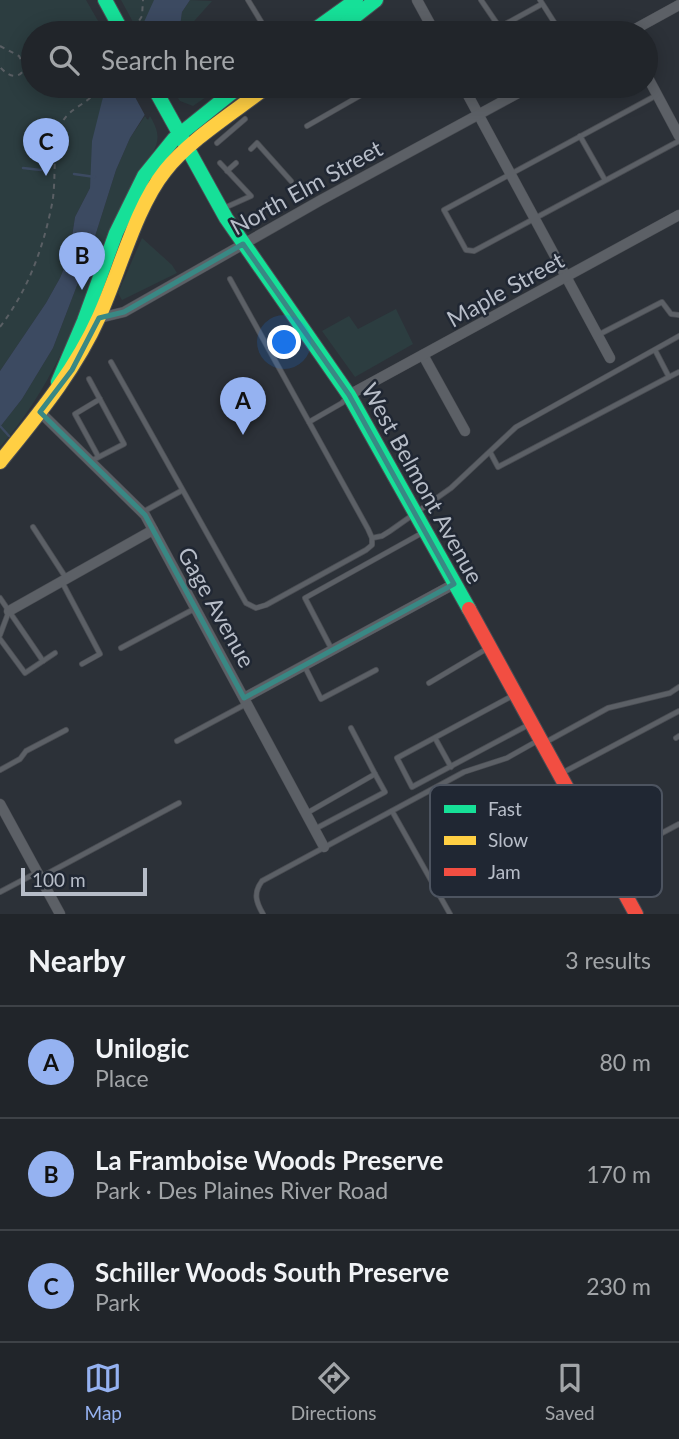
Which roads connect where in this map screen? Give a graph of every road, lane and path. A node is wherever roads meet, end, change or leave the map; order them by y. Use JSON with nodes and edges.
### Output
{"nodes":[{"id":1,"x":104,"y":0,"type":"edge"},
{"id":2,"x":143,"y":0,"type":"edge"},
{"id":3,"x":248,"y":0,"type":"edge"},
{"id":4,"x":356,"y":0,"type":"edge"},
{"id":5,"x":376,"y":0,"type":"edge"},
{"id":6,"x":417,"y":0,"type":"edge"},
{"id":7,"x":481,"y":0,"type":"edge"},
{"id":8,"x":541,"y":2,"type":"edge"},
{"id":9,"x":679,"y":5,"type":"edge"},
{"id":10,"x":118,"y":21,"type":"edge"},
{"id":11,"x":136,"y":21,"type":"edge"},
{"id":12,"x":261,"y":21,"type":"edge"},
{"id":13,"x":327,"y":21,"type":"edge"},
{"id":14,"x":349,"y":21,"type":"edge"},
{"id":15,"x":428,"y":21,"type":"edge"},
{"id":16,"x":496,"y":21,"type":"edge"},
{"id":17,"x":510,"y":21,"type":"edge"},
{"id":18,"x":553,"y":21,"type":"edge"},
{"id":19,"x":650,"y":21,"type":"edge"},
{"id":20,"x":0,"y":46,"type":"edge"},
{"id":21,"x":21,"y":60,"type":"edge"},
{"id":22,"x":0,"y":67,"type":"edge"},
{"id":23,"x":21,"y":74,"type":"edge"},
{"id":24,"x":658,"y":96,"type":"edge"},
{"id":25,"x":91,"y":98,"type":"edge"},
{"id":26,"x":159,"y":98,"type":"edge"},
{"id":27,"x":224,"y":98,"type":"edge"},
{"id":28,"x":256,"y":98,"type":"edge"},
{"id":29,"x":356,"y":98,"type":"edge"},
{"id":30,"x":469,"y":98,"type":"edge"},
{"id":31,"x":509,"y":98,"type":"edge"},
{"id":32,"x":650,"y":98,"type":"edge"},
{"id":33,"x":478,"y":115,"type":"junction"},
{"id":34,"x":245,"y":119,"type":"dead end"},
{"id":35,"x":231,"y":122,"type":"junction"},
{"id":36,"x":307,"y":126,"type":"dead end"},
{"id":37,"x":179,"y":133,"type":"junction"},
{"id":38,"x":679,"y":135,"type":"edge"},
{"id":39,"x":580,"y":136,"type":"junction"},
{"id":40,"x":679,"y":141,"type":"edge"},
{"id":41,"x":218,"y":142,"type":"dead end"},
{"id":42,"x":187,"y":149,"type":"junction"},
{"id":43,"x":251,"y":149,"type":"dead end"},
{"id":44,"x":220,"y":163,"type":"dead end"},
{"id":45,"x":236,"y":163,"type":"dead end"},
{"id":46,"x":227,"y":171,"type":"junction"},
{"id":47,"x":511,"y":174,"type":"junction"},
{"id":48,"x":605,"y":180,"type":"junction"},
{"id":49,"x":290,"y":181,"type":"dead end"},
{"id":50,"x":222,"y":210,"type":"junction"},
{"id":51,"x":679,"y":215,"type":"edge"},
{"id":52,"x":535,"y":218,"type":"junction"},
{"id":53,"x":243,"y":244,"type":"junction"},
{"id":54,"x":567,"y":276,"type":"junction"},
{"id":55,"x":230,"y":279,"type":"dead end"},
{"id":56,"x":679,"y":315,"type":"edge"},
{"id":57,"x":99,"y":318,"type":"junction"},
{"id":58,"x":0,"y":327,"type":"edge"},
{"id":59,"x":598,"y":335,"type":"junction"},
{"id":60,"x":679,"y":336,"type":"edge"},
{"id":61,"x":655,"y":349,"type":"junction"},
{"id":62,"x":423,"y":355,"type":"junction"},
{"id":63,"x":610,"y":358,"type":"dead end"},
{"id":64,"x":111,"y":362,"type":"dead end"},
{"id":65,"x":679,"y":372,"type":"edge"},
{"id":66,"x":669,"y":377,"type":"junction"},
{"id":67,"x":89,"y":379,"type":"dead end"},
{"id":68,"x":57,"y":387,"type":"junction"},
{"id":69,"x":349,"y":396,"type":"junction"},
{"id":70,"x":100,"y":399,"type":"junction"},
{"id":71,"x":40,"y":412,"type":"junction"},
{"id":72,"x":309,"y":422,"type":"junction"},
{"id":73,"x":465,"y":431,"type":"dead end"},
{"id":74,"x":490,"y":452,"type":"junction"},
{"id":75,"x":94,"y":459,"type":"junction"},
{"id":76,"x":0,"y":462,"type":"edge"},
{"id":77,"x":181,"y":491,"type":"junction"},
{"id":78,"x":416,"y":512,"type":"junction"},
{"id":79,"x":143,"y":513,"type":"junction"},
{"id":80,"x":33,"y":527,"type":"dead end"},
{"id":81,"x":153,"y":530,"type":"junction"},
{"id":82,"x":426,"y":531,"type":"junction"},
{"id":83,"x":372,"y":538,"type":"junction"},
{"id":84,"x":64,"y":580,"type":"junction"},
{"id":85,"x":454,"y":584,"type":"junction"},
{"id":86,"x":0,"y":598,"type":"edge"},
{"id":87,"x":195,"y":608,"type":"junction"},
{"id":88,"x":9,"y":611,"type":"junction"},
{"id":89,"x":0,"y":637,"type":"edge"},
{"id":90,"x":489,"y":647,"type":"junction"},
{"id":91,"x":121,"y":648,"type":"dead end"},
{"id":92,"x":333,"y":651,"type":"junction"},
{"id":93,"x":55,"y":653,"type":"dead end"},
{"id":94,"x":43,"y":661,"type":"junction"},
{"id":95,"x":82,"y":664,"type":"dead end"},
{"id":96,"x":304,"y":667,"type":"junction"},
{"id":97,"x":376,"y":670,"type":"dead end"},
{"id":98,"x":429,"y":683,"type":"dead end"},
{"id":99,"x":679,"y":687,"type":"edge"},
{"id":100,"x":515,"y":695,"type":"junction"},
{"id":101,"x":246,"y":701,"type":"junction"},
{"id":102,"x":679,"y":711,"type":"edge"},
{"id":103,"x":531,"y":724,"type":"junction"},
{"id":104,"x":351,"y":728,"type":"dead end"},
{"id":105,"x":66,"y":730,"type":"dead end"},
{"id":106,"x":435,"y":738,"type":"junction"},
{"id":107,"x":177,"y":741,"type":"dead end"},
{"id":108,"x":541,"y":742,"type":"junction"},
{"id":109,"x":451,"y":767,"type":"junction"},
{"id":110,"x":0,"y":770,"type":"edge"},
{"id":111,"x":375,"y":774,"type":"junction"},
{"id":112,"x":559,"y":775,"type":"junction"},
{"id":113,"x":440,"y":785,"type":"edge"},
{"id":114,"x":565,"y":785,"type":"edge"},
{"id":115,"x":430,"y":791,"type":"edge"},
{"id":116,"x":178,"y":803,"type":"dead end"},
{"id":117,"x":0,"y":804,"type":"edge"},
{"id":118,"x":393,"y":811,"type":"junction"},
{"id":119,"x":306,"y":813,"type":"junction"},
{"id":120,"x":679,"y":824,"type":"edge"},
{"id":121,"x":314,"y":829,"type":"junction"},
{"id":122,"x":662,"y":833,"type":"edge"},
{"id":123,"x":324,"y":847,"type":"junction"},
{"id":124,"x":39,"y":875,"type":"junction"},
{"id":125,"x":430,"y":878,"type":"edge"},
{"id":126,"x":0,"y":892,"type":"edge"},
{"id":127,"x":441,"y":897,"type":"edge"},
{"id":128,"x":624,"y":897,"type":"edge"},
{"id":129,"x":632,"y":913,"type":"edge"},
{"id":130,"x":60,"y":914,"type":"edge"},
{"id":131,"x":263,"y":914,"type":"edge"},
{"id":132,"x":450,"y":914,"type":"edge"}],
"edges":[{"from":1,"to":10,"type":"main road"},
{"from":2,"to":11,"type":"path"},
{"from":3,"to":12,"type":"lane"},
{"from":4,"to":13,"type":"main road"},
{"from":5,"to":14,"type":"main road"},
{"from":6,"to":15,"type":"street"},
{"from":7,"to":16,"type":"lane"},
{"from":8,"to":17,"type":"lane"},
{"from":8,"to":18,"type":"lane"},
{"from":9,"to":19,"type":"street"},
{"from":20,"to":21,"type":"path"},
{"from":22,"to":23,"type":"path"},
{"from":24,"to":38,"type":"street"},
{"from":25,"to":58,"type":"path"},
{"from":26,"to":37,"type":"main road","name":"West Belmont Avenue"},
{"from":27,"to":37,"type":"main road"},
{"from":28,"to":35,"type":"main road"},
{"from":29,"to":36,"type":"lane"},
{"from":30,"to":33,"type":"street"},
{"from":31,"to":33,"type":"street","name":"North Elm Street"},
{"from":32,"to":39,"type":"lane"},
{"from":33,"to":47,"type":"street"},
{"from":33,"to":53,"type":"street","name":"North Elm Street"},
{"from":34,"to":35,"type":"lane"},
{"from":35,"to":41,"type":"lane"},
{"from":35,"to":42,"type":"main road"},
{"from":37,"to":42,"type":"main road","name":"West Belmont Avenue"},
{"from":37,"to":68,"type":"main road"},
{"from":39,"to":47,"type":"lane"},
{"from":39,"to":48,"type":"lane"},
{"from":40,"to":48,"type":"lane"},
{"from":42,"to":50,"type":"main road","name":"West Belmont Avenue"},
{"from":42,"to":57,"type":"main road"},
{"from":43,"to":49,"type":"lane"},
{"from":44,"to":46,"type":"lane"},
{"from":45,"to":46,"type":"lane"},
{"from":46,"to":50,"type":"lane"},
{"from":47,"to":52,"type":"street"},
{"from":47,"to":52,"type":"lane"},
{"from":48,"to":52,"type":"lane"},
{"from":50,"to":53,"type":"main road","name":"West Belmont Avenue"},
{"from":51,"to":54,"type":"street","name":"Maple Street"},
{"from":52,"to":54,"type":"street"},
{"from":53,"to":57,"type":"street","name":"North Elm Street"},
{"from":53,"to":69,"type":"main road","name":"West Belmont Avenue"},
{"from":54,"to":59,"type":"street"},
{"from":54,"to":62,"type":"street","name":"Maple Street"},
{"from":55,"to":72,"type":"lane"},
{"from":56,"to":59,"type":"lane"},
{"from":57,"to":68,"type":"main road"},
{"from":59,"to":63,"type":"street"},
{"from":60,"to":61,"type":"lane"},
{"from":61,"to":66,"type":"lane"},
{"from":61,"to":74,"type":"lane"},
{"from":62,"to":69,"type":"street","name":"Maple Street"},
{"from":62,"to":73,"type":"street"},
{"from":64,"to":77,"type":"lane"},
{"from":65,"to":66,"type":"lane"},
{"from":66,"to":74,"type":"lane"},
{"from":67,"to":70,"type":"lane"},
{"from":68,"to":71,"type":"main road"},
{"from":69,"to":72,"type":"lane"},
{"from":69,"to":78,"type":"main road","name":"West Belmont Avenue"},
{"from":70,"to":75,"type":"lane"},
{"from":70,"to":75,"type":"lane"},
{"from":71,"to":75,"type":"street","name":"Gage Avenue"},
{"from":71,"to":76,"type":"main road"},
{"from":72,"to":83,"type":"lane"},
{"from":74,"to":78,"type":"lane"},
{"from":75,"to":79,"type":"street","name":"Gage Avenue"},
{"from":77,"to":79,"type":"lane"},
{"from":77,"to":83,"type":"lane"},
{"from":78,"to":82,"type":"main road","name":"West Belmont Avenue"},
{"from":78,"to":83,"type":"lane"},
{"from":79,"to":81,"type":"street","name":"Gage Avenue"},
{"from":80,"to":84,"type":"lane"},
{"from":81,"to":84,"type":"street"},
{"from":81,"to":87,"type":"street","name":"Gage Avenue"},
{"from":82,"to":85,"type":"main road","name":"West Belmont Avenue"},
{"from":82,"to":92,"type":"lane"},
{"from":84,"to":88,"type":"street"},
{"from":84,"to":95,"type":"lane"},
{"from":85,"to":90,"type":"main road","name":"West Belmont Avenue"},
{"from":85,"to":92,"type":"street"},
{"from":86,"to":88,"type":"lane"},
{"from":87,"to":91,"type":"lane"},
{"from":87,"to":101,"type":"street","name":"Gage Avenue"},
{"from":88,"to":89,"type":"lane"},
{"from":88,"to":94,"type":"lane"},
{"from":89,"to":94,"type":"lane"},
{"from":90,"to":98,"type":"lane"},
{"from":90,"to":100,"type":"main road","name":"West Belmont Avenue"},
{"from":92,"to":96,"type":"street"},
{"from":93,"to":94,"type":"lane"},
{"from":96,"to":97,"type":"lane"},
{"from":96,"to":101,"type":"street"},
{"from":99,"to":108,"type":"lane"},
{"from":100,"to":103,"type":"main road","name":"West Belmont Avenue"},
{"from":100,"to":106,"type":"lane"},
{"from":101,"to":107,"type":"lane"},
{"from":101,"to":119,"type":"street","name":"Gage Avenue"},
{"from":102,"to":112,"type":"lane"},
{"from":103,"to":108,"type":"main road","name":"West Belmont Avenue"},
{"from":103,"to":109,"type":"lane"},
{"from":104,"to":111,"type":"lane"},
{"from":105,"to":110,"type":"lane"},
{"from":106,"to":109,"type":"lane"},
{"from":106,"to":109,"type":"lane"},
{"from":108,"to":112,"type":"main road","name":"West Belmont Avenue"},
{"from":108,"to":113,"type":"lane"},
{"from":111,"to":119,"type":"lane"},
{"from":111,"to":121,"type":"lane"},
{"from":112,"to":114,"type":"main road","name":"West Belmont Avenue"},
{"from":115,"to":118,"type":"lane"},
{"from":116,"to":124,"type":"lane"},
{"from":117,"to":124,"type":"street"},
{"from":118,"to":123,"type":"lane"},
{"from":118,"to":125,"type":"lane"},
{"from":119,"to":121,"type":"street","name":"Gage Avenue"},
{"from":120,"to":122,"type":"lane"},
{"from":121,"to":123,"type":"street","name":"Gage Avenue"},
{"from":123,"to":131,"type":"lane"},
{"from":124,"to":126,"type":"lane"},
{"from":124,"to":130,"type":"street"},
{"from":127,"to":132,"type":"lane"},
{"from":128,"to":129,"type":"main road","name":"West Belmont Avenue"}]}
